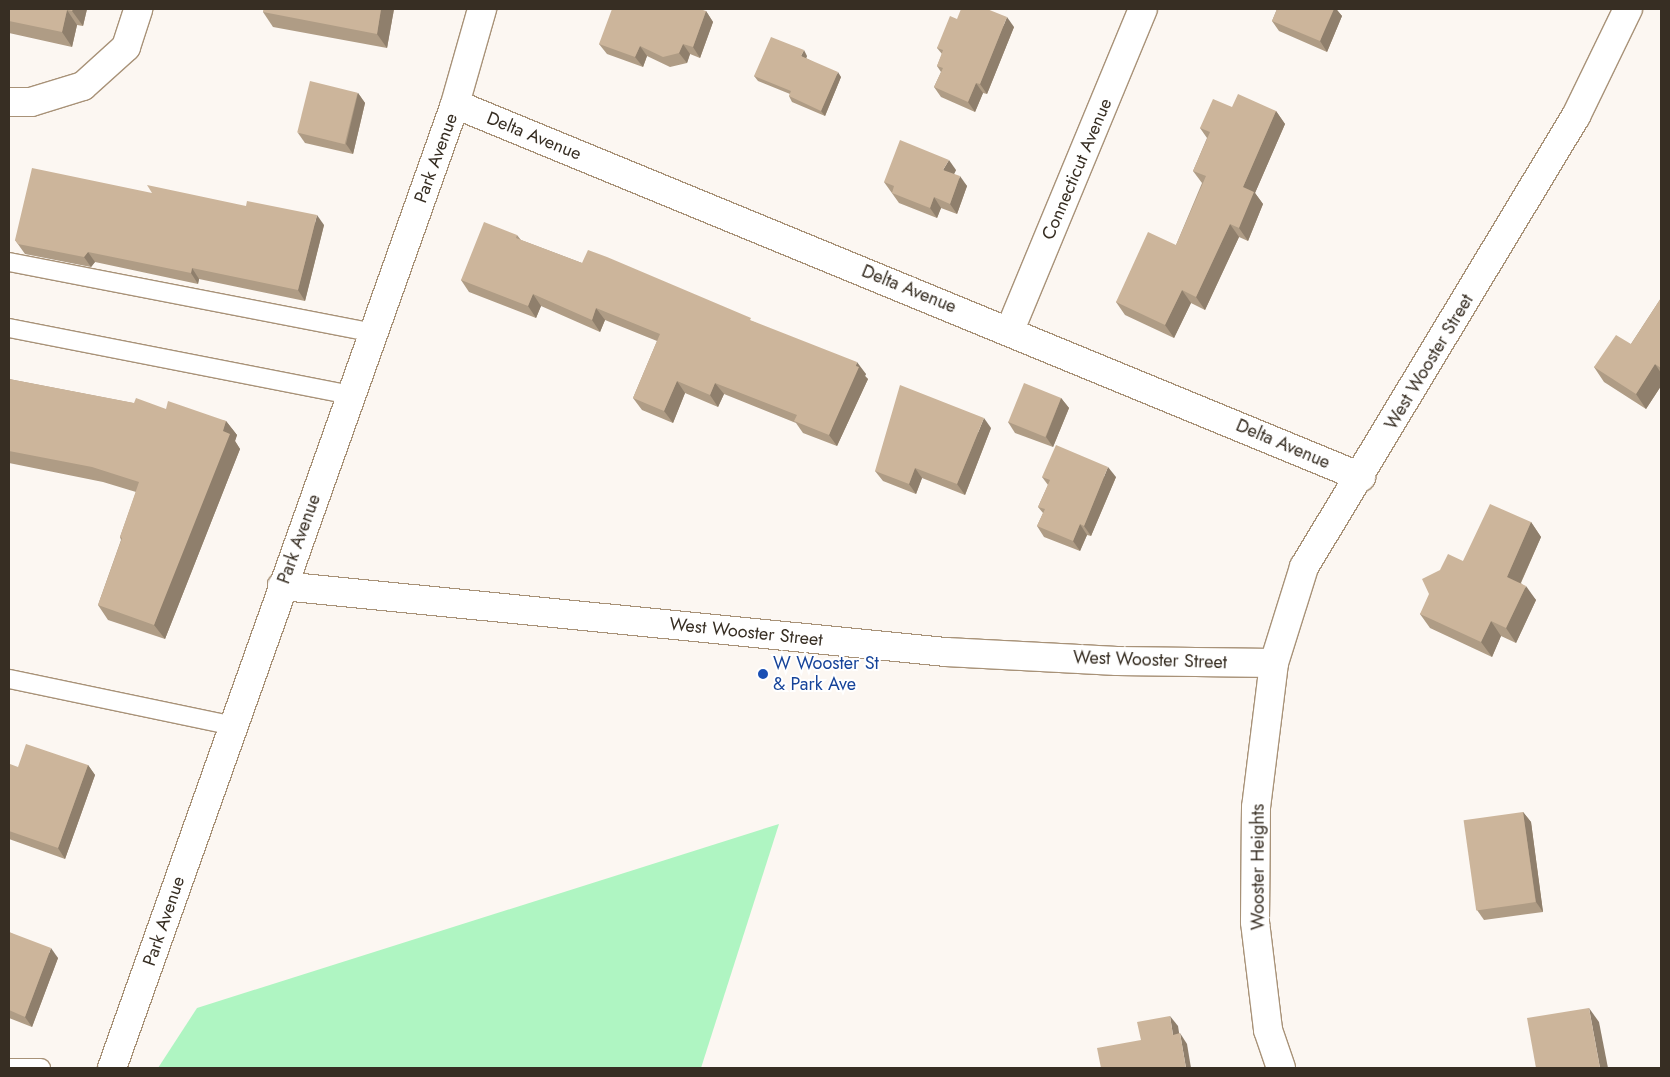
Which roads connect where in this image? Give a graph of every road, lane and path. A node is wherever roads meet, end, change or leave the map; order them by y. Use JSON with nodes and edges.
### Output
{"nodes":[{"id":1,"x":138,"y":9,"type":"edge"},
{"id":2,"x":482,"y":9,"type":"edge"},
{"id":3,"x":1144,"y":9,"type":"edge"},
{"id":4,"x":1628,"y":9,"type":"edge"},
{"id":5,"x":9,"y":102,"type":"edge"},
{"id":6,"x":456,"y":104,"type":"junction"},
{"id":7,"x":9,"y":262,"type":"edge"},
{"id":8,"x":9,"y":328,"type":"edge"},
{"id":9,"x":1010,"y":330,"type":"junction"},
{"id":10,"x":373,"y":333,"type":"junction"},
{"id":11,"x":351,"y":395,"type":"junction"},
{"id":12,"x":1361,"y":476,"type":"junction"},
{"id":13,"x":282,"y":586,"type":"junction"},
{"id":14,"x":1274,"y":663,"type":"junction"},
{"id":15,"x":9,"y":679,"type":"edge"},
{"id":16,"x":233,"y":726,"type":"junction"},
{"id":17,"x":9,"y":1068,"type":"edge"},
{"id":18,"x":41,"y":1068,"type":"edge"},
{"id":19,"x":112,"y":1068,"type":"edge"},
{"id":20,"x":1282,"y":1068,"type":"edge"}],
"edges":[{"from":1,"to":5,"type":"main road"},
{"from":2,"to":6,"type":"main road","name":"Park Avenue"},
{"from":3,"to":9,"type":"main road","name":"Connecticut Avenue"},
{"from":4,"to":12,"type":"main road","name":"West Wooster Street"},
{"from":6,"to":9,"type":"main road","name":"Delta Avenue"},
{"from":6,"to":10,"type":"main road","name":"Park Avenue"},
{"from":7,"to":10,"type":"lane"},
{"from":8,"to":11,"type":"lane"},
{"from":9,"to":12,"type":"main road","name":"Delta Avenue"},
{"from":10,"to":11,"type":"main road","name":"Park Avenue"},
{"from":11,"to":13,"type":"main road","name":"Park Avenue"},
{"from":12,"to":14,"type":"main road","name":"West Wooster Street"},
{"from":13,"to":14,"type":"main road","name":"West Wooster Street"},
{"from":13,"to":16,"type":"main road","name":"Park Avenue"},
{"from":14,"to":20,"type":"main road","name":"Wooster Heights"},
{"from":15,"to":16,"type":"lane"},
{"from":16,"to":19,"type":"main road","name":"Park Avenue"},
{"from":17,"to":18,"type":"lane"}]}
